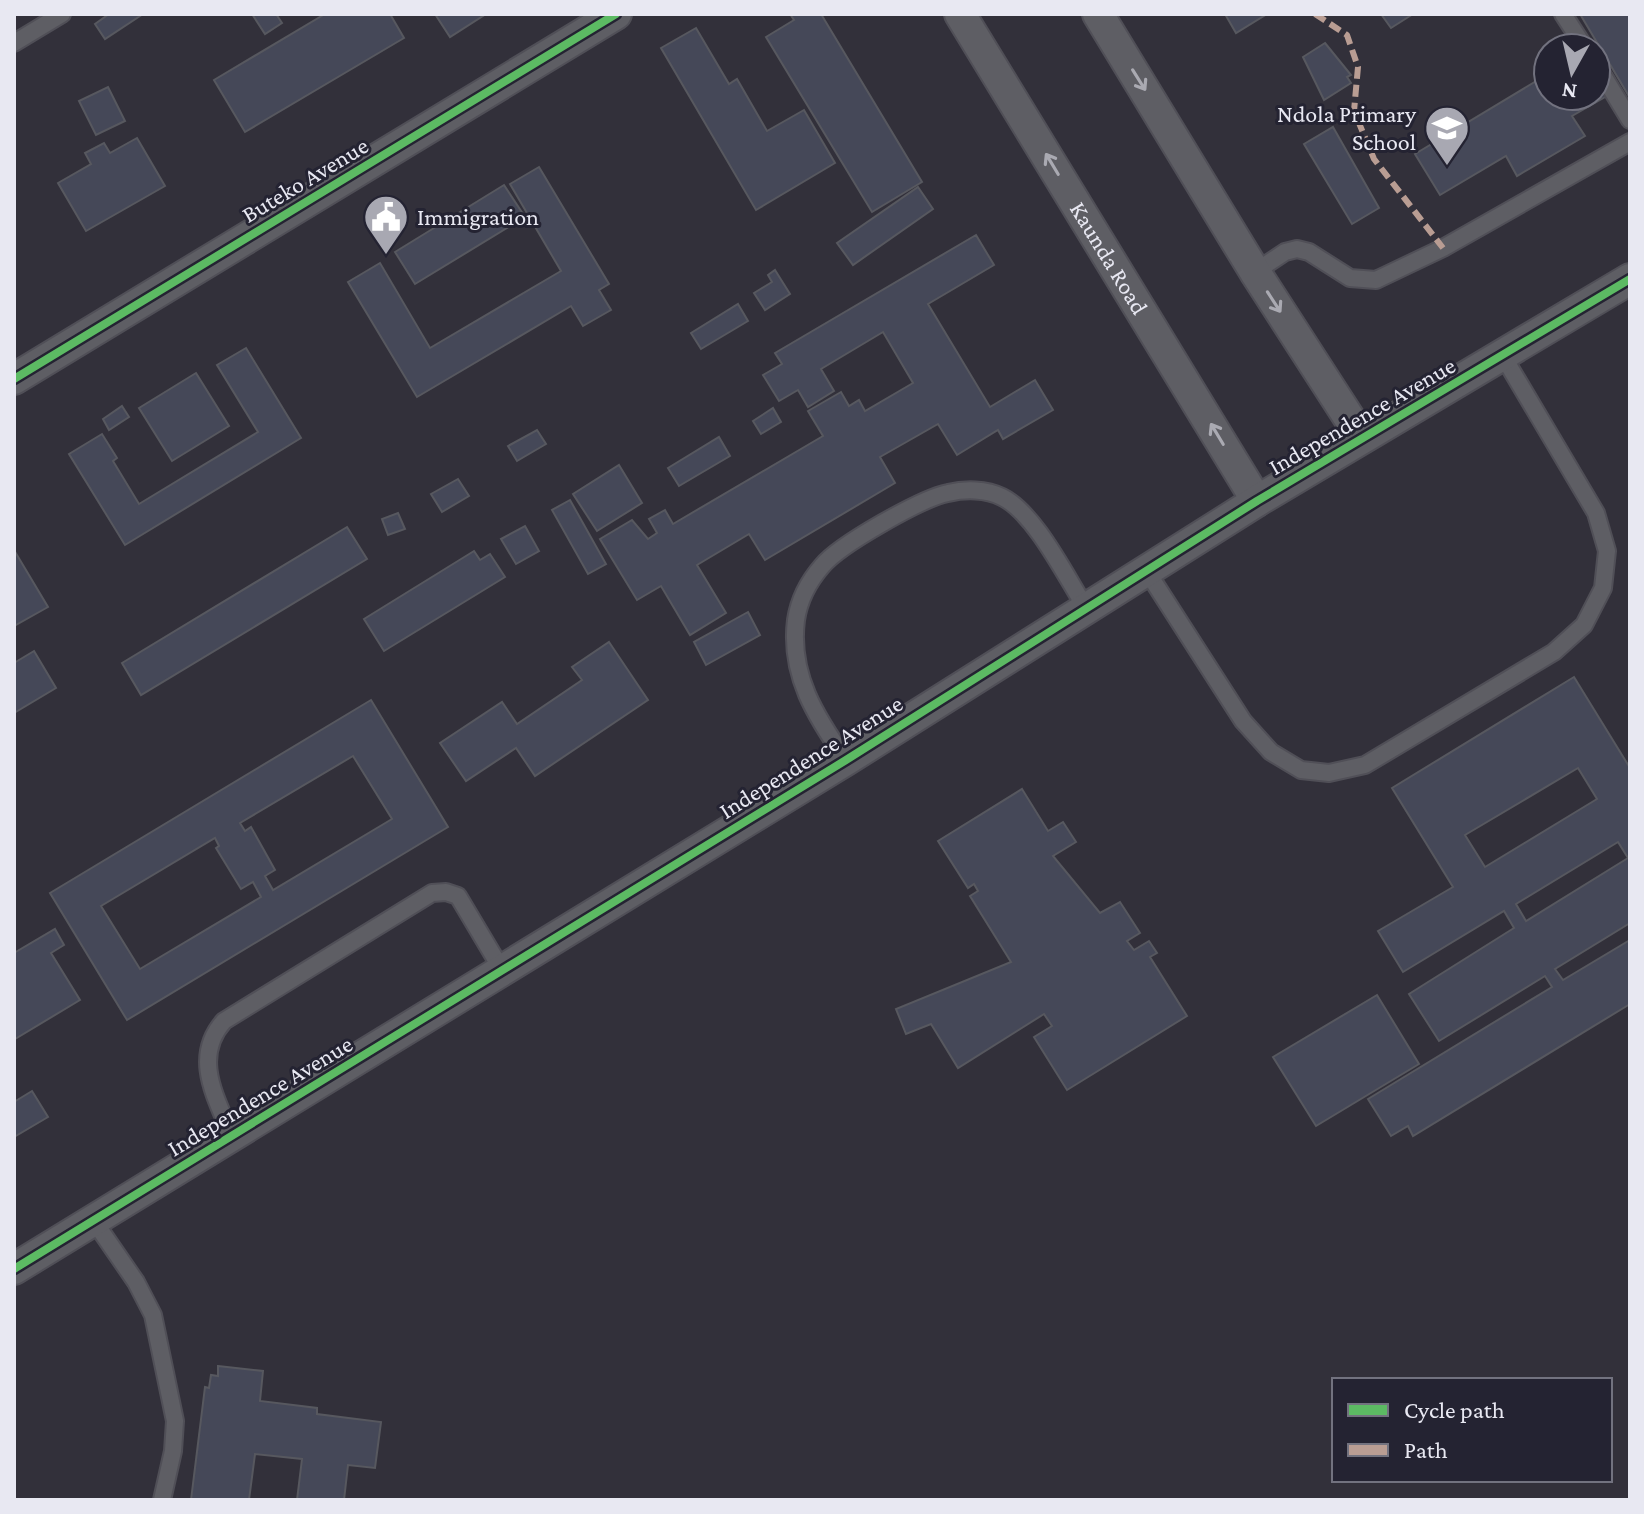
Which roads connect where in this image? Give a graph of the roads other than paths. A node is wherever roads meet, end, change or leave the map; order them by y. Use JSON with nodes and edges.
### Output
{"nodes":[{"id":1,"x":62,"y":14,"type":"edge"},
{"id":2,"x":616,"y":14,"type":"edge"},
{"id":3,"x":960,"y":14,"type":"edge"},
{"id":4,"x":1098,"y":14,"type":"edge"},
{"id":5,"x":1563,"y":14,"type":"edge"},
{"id":6,"x":1575,"y":32,"type":"edge"},
{"id":7,"x":14,"y":43,"type":"edge"},
{"id":8,"x":1612,"y":90,"type":"edge"},
{"id":9,"x":1630,"y":120,"type":"edge"},
{"id":10,"x":1630,"y":142,"type":"edge"},
{"id":11,"x":1255,"y":272,"type":"junction"},
{"id":12,"x":1630,"y":279,"type":"edge"},
{"id":13,"x":1503,"y":356,"type":"junction"},
{"id":14,"x":14,"y":379,"type":"edge"},
{"id":15,"x":1362,"y":438,"type":"junction"},
{"id":16,"x":1257,"y":501,"type":"junction"},
{"id":17,"x":1148,"y":573,"type":"junction"},
{"id":18,"x":1086,"y":608,"type":"junction"},
{"id":19,"x":846,"y":760,"type":"junction"},
{"id":20,"x":502,"y":970,"type":"junction"},
{"id":21,"x":232,"y":1137,"type":"junction"},
{"id":22,"x":94,"y":1221,"type":"junction"},
{"id":23,"x":14,"y":1269,"type":"edge"},
{"id":24,"x":162,"y":1500,"type":"edge"}],
"edges":[{"from":1,"to":7,"type":"lane"},
{"from":2,"to":14,"type":"street","name":"Buteko Avenue"},
{"from":16,"to":3,"type":"street","name":"Kaunda Road","one_way":true},
{"from":4,"to":11,"type":"street","one_way":true},
{"from":5,"to":6,"type":"lane"},
{"from":8,"to":9,"type":"lane"},
{"from":10,"to":11,"type":"lane"},
{"from":11,"to":15,"type":"street","one_way":true},
{"from":12,"to":13,"type":"street","name":"Independence Avenue"},
{"from":13,"to":15,"type":"street","name":"Independence Avenue"},
{"from":13,"to":17,"type":"lane"},
{"from":15,"to":16,"type":"street","name":"Independence Avenue"},
{"from":16,"to":17,"type":"street","name":"Independence Avenue"},
{"from":17,"to":18,"type":"street","name":"Independence Avenue"},
{"from":18,"to":19,"type":"street","name":"Independence Avenue"},
{"from":18,"to":19,"type":"lane"},
{"from":19,"to":20,"type":"street","name":"Independence Avenue"},
{"from":20,"to":21,"type":"street","name":"Independence Avenue"},
{"from":20,"to":21,"type":"lane"},
{"from":21,"to":22,"type":"street","name":"Independence Avenue"},
{"from":22,"to":23,"type":"street","name":"Independence Avenue"},
{"from":22,"to":24,"type":"lane"}]}
